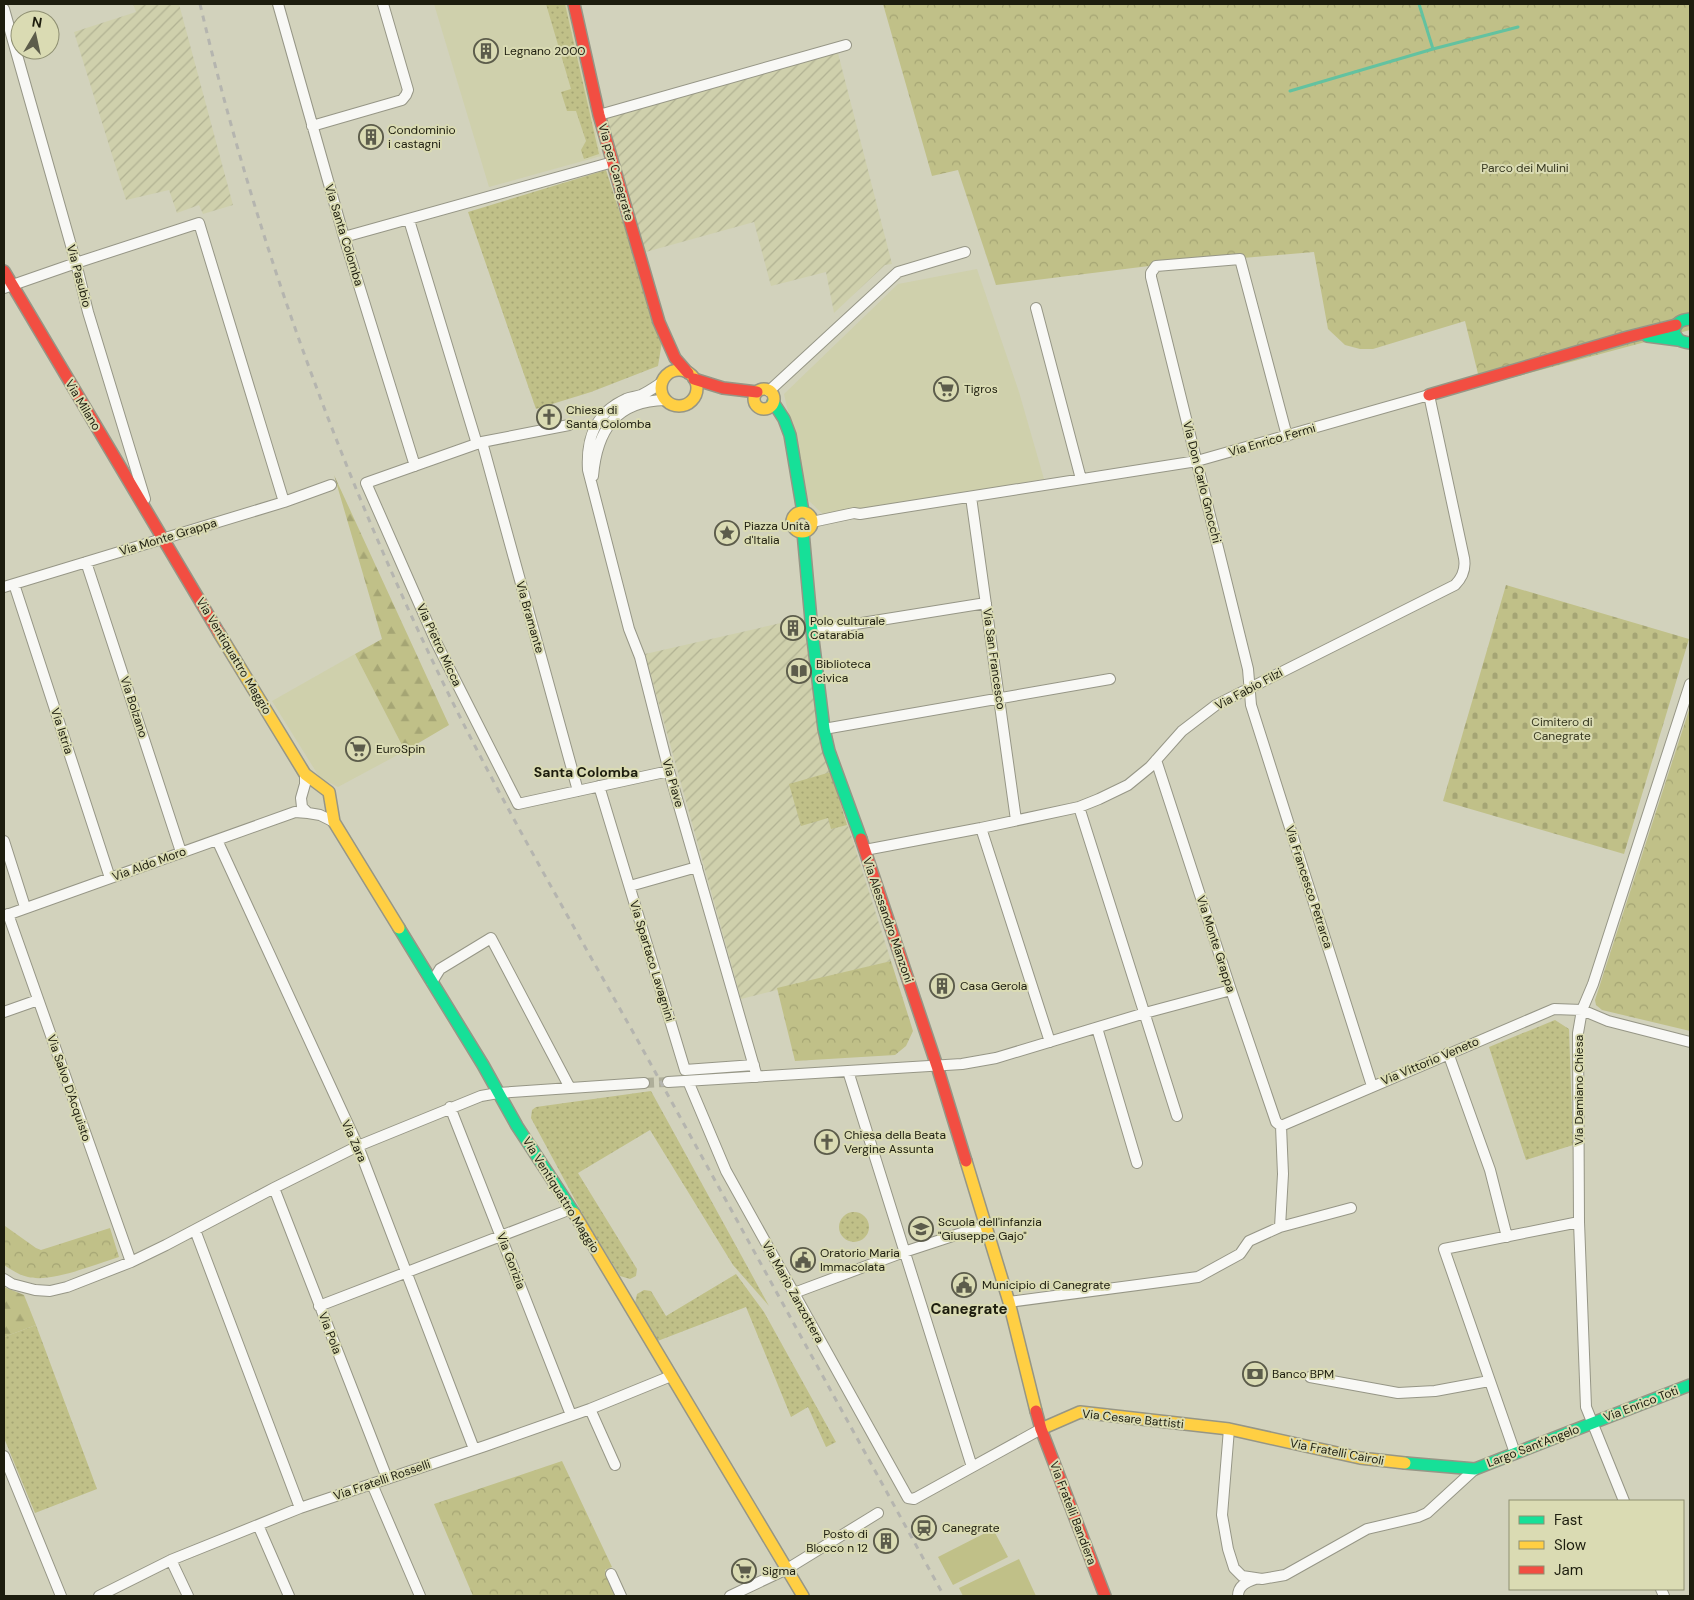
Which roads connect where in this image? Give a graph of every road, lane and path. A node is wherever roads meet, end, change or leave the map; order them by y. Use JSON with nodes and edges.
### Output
{"nodes":[{"id":1,"x":278,"y":4,"type":"edge"},
{"id":2,"x":383,"y":4,"type":"edge"},
{"id":3,"x":574,"y":4,"type":"edge"},
{"id":4,"x":4,"y":9,"type":"edge"},
{"id":5,"x":846,"y":45,"type":"dead end"},
{"id":6,"x":599,"y":115,"type":"junction"},
{"id":7,"x":312,"y":126,"type":"junction"},
{"id":8,"x":612,"y":162,"type":"junction"},
{"id":9,"x":409,"y":220,"type":"junction"},
{"id":10,"x":344,"y":237,"type":"junction"},
{"id":11,"x":965,"y":252,"type":"dead end"},
{"id":12,"x":76,"y":263,"type":"junction"},
{"id":13,"x":4,"y":271,"type":"edge"},
{"id":14,"x":8,"y":287,"type":"edge"},
{"id":15,"x":1036,"y":308,"type":"dead end"},
{"id":16,"x":1690,"y":319,"type":"edge"},
{"id":17,"x":1676,"y":325,"type":"junction"},
{"id":18,"x":1628,"y":337,"type":"junction"},
{"id":19,"x":666,"y":339,"type":"junction"},
{"id":20,"x":1686,"y":344,"type":"edge"},
{"id":21,"x":691,"y":376,"type":"junction"},
{"id":22,"x":663,"y":380,"type":"junction"},
{"id":23,"x":723,"y":388,"type":"junction"},
{"id":24,"x":760,"y":393,"type":"junction"},
{"id":25,"x":1429,"y":395,"type":"junction"},
{"id":26,"x":695,"y":396,"type":"junction"},
{"id":27,"x":665,"y":400,"type":"junction"},
{"id":28,"x":773,"y":407,"type":"junction"},
{"id":29,"x":569,"y":425,"type":"dead end"},
{"id":30,"x":1286,"y":436,"type":"junction"},
{"id":31,"x":479,"y":443,"type":"junction"},
{"id":32,"x":1196,"y":461,"type":"junction"},
{"id":33,"x":415,"y":466,"type":"junction"},
{"id":34,"x":1081,"y":480,"type":"junction"},
{"id":35,"x":331,"y":485,"type":"dead end"},
{"id":36,"x":592,"y":489,"type":"junction"},
{"id":37,"x":971,"y":497,"type":"junction"},
{"id":38,"x":284,"y":502,"type":"junction"},
{"id":39,"x":802,"y":512,"type":"junction"},
{"id":40,"x":812,"y":522,"type":"junction"},
{"id":41,"x":803,"y":532,"type":"junction"},
{"id":42,"x":163,"y":538,"type":"junction"},
{"id":43,"x":86,"y":562,"type":"junction"},
{"id":44,"x":9,"y":586,"type":"edge"},
{"id":45,"x":986,"y":603,"type":"junction"},
{"id":46,"x":812,"y":631,"type":"junction"},
{"id":47,"x":1110,"y":679,"type":"dead end"},
{"id":48,"x":1690,"y":684,"type":"edge"},
{"id":49,"x":1249,"y":687,"type":"junction"},
{"id":50,"x":999,"y":698,"type":"junction"},
{"id":51,"x":824,"y":730,"type":"junction"},
{"id":52,"x":1156,"y":760,"type":"junction"},
{"id":53,"x":669,"y":771,"type":"junction"},
{"id":54,"x":305,"y":774,"type":"junction"},
{"id":55,"x":323,"y":786,"type":"junction"},
{"id":56,"x":599,"y":786,"type":"junction"},
{"id":57,"x":304,"y":790,"type":"junction"},
{"id":58,"x":578,"y":791,"type":"junction"},
{"id":59,"x":301,"y":803,"type":"junction"},
{"id":60,"x":331,"y":804,"type":"junction"},
{"id":61,"x":1079,"y":807,"type":"junction"},
{"id":62,"x":295,"y":812,"type":"junction"},
{"id":63,"x":308,"y":813,"type":"junction"},
{"id":64,"x":320,"y":815,"type":"junction"},
{"id":65,"x":1016,"y":820,"type":"junction"},
{"id":66,"x":334,"y":822,"type":"junction"},
{"id":67,"x":981,"y":828,"type":"junction"},
{"id":68,"x":217,"y":840,"type":"junction"},
{"id":69,"x":4,"y":841,"type":"edge"},
{"id":70,"x":865,"y":850,"type":"junction"},
{"id":71,"x":181,"y":852,"type":"junction"},
{"id":72,"x":697,"y":867,"type":"junction"},
{"id":73,"x":110,"y":878,"type":"junction"},
{"id":74,"x":630,"y":886,"type":"junction"},
{"id":75,"x":25,"y":907,"type":"junction"},
{"id":76,"x":6,"y":915,"type":"edge"},
{"id":77,"x":440,"y":969,"type":"junction"},
{"id":78,"x":425,"y":971,"type":"junction"},
{"id":79,"x":432,"y":982,"type":"junction"},
{"id":80,"x":1231,"y":990,"type":"junction"},
{"id":81,"x":38,"y":1000,"type":"junction"},
{"id":82,"x":1582,"y":1010,"type":"junction"},
{"id":83,"x":4,"y":1012,"type":"edge"},
{"id":84,"x":1145,"y":1013,"type":"junction"},
{"id":85,"x":1097,"y":1028,"type":"junction"},
{"id":86,"x":1050,"y":1042,"type":"junction"},
{"id":87,"x":1690,"y":1042,"type":"edge"},
{"id":88,"x":1448,"y":1053,"type":"junction"},
{"id":89,"x":754,"y":1065,"type":"junction"},
{"id":90,"x":937,"y":1066,"type":"junction"},
{"id":91,"x":848,"y":1071,"type":"junction"},
{"id":92,"x":757,"y":1077,"type":"junction"},
{"id":93,"x":688,"y":1081,"type":"junction"},
{"id":94,"x":668,"y":1082,"type":"tunnel mouth"},
{"id":95,"x":644,"y":1083,"type":"tunnel mouth"},
{"id":96,"x":1372,"y":1086,"type":"junction"},
{"id":97,"x":570,"y":1088,"type":"junction"},
{"id":98,"x":498,"y":1093,"type":"junction"},
{"id":99,"x":450,"y":1107,"type":"junction"},
{"id":100,"x":1176,"y":1116,"type":"dead end"},
{"id":101,"x":1281,"y":1126,"type":"junction"},
{"id":102,"x":358,"y":1146,"type":"junction"},
{"id":103,"x":1137,"y":1163,"type":"dead end"},
{"id":104,"x":274,"y":1188,"type":"junction"},
{"id":105,"x":1351,"y":1208,"type":"dead end"},
{"id":106,"x":571,"y":1209,"type":"junction"},
{"id":107,"x":1580,"y":1222,"type":"junction"},
{"id":108,"x":986,"y":1226,"type":"junction"},
{"id":109,"x":1280,"y":1227,"type":"junction"},
{"id":110,"x":195,"y":1230,"type":"junction"},
{"id":111,"x":501,"y":1235,"type":"junction"},
{"id":112,"x":1507,"y":1236,"type":"junction"},
{"id":113,"x":904,"y":1252,"type":"junction"},
{"id":114,"x":131,"y":1262,"type":"junction"},
{"id":115,"x":406,"y":1272,"type":"junction"},
{"id":116,"x":4,"y":1279,"type":"edge"},
{"id":117,"x":794,"y":1293,"type":"junction"},
{"id":118,"x":1009,"y":1302,"type":"junction"},
{"id":119,"x":319,"y":1306,"type":"junction"},
{"id":120,"x":671,"y":1376,"type":"junction"},
{"id":121,"x":1310,"y":1377,"type":"dead end"},
{"id":122,"x":1489,"y":1381,"type":"junction"},
{"id":123,"x":1689,"y":1388,"type":"edge"},
{"id":124,"x":590,"y":1409,"type":"junction"},
{"id":125,"x":571,"y":1415,"type":"junction"},
{"id":126,"x":1591,"y":1424,"type":"junction"},
{"id":127,"x":1041,"y":1429,"type":"junction"},
{"id":128,"x":1229,"y":1430,"type":"junction"},
{"id":129,"x":474,"y":1449,"type":"junction"},
{"id":130,"x":1515,"y":1453,"type":"junction"},
{"id":131,"x":4,"y":1456,"type":"edge"},
{"id":132,"x":615,"y":1466,"type":"dead end"},
{"id":133,"x":972,"y":1467,"type":"junction"},
{"id":134,"x":1475,"y":1469,"type":"joint"},
{"id":135,"x":1462,"y":1473,"type":"junction"},
{"id":136,"x":386,"y":1478,"type":"junction"},
{"id":137,"x":372,"y":1484,"type":"junction"},
{"id":138,"x":1624,"y":1500,"type":"edge"},
{"id":139,"x":300,"y":1508,"type":"junction"},
{"id":140,"x":878,"y":1513,"type":"dead end"},
{"id":141,"x":258,"y":1525,"type":"junction"},
{"id":142,"x":171,"y":1560,"type":"junction"},
{"id":143,"x":787,"y":1569,"type":"junction"},
{"id":144,"x":611,"y":1574,"type":"dead end"},
{"id":145,"x":1255,"y":1579,"type":"junction"},
{"id":146,"x":61,"y":1596,"type":"edge"},
{"id":147,"x":99,"y":1596,"type":"edge"},
{"id":148,"x":188,"y":1596,"type":"edge"},
{"id":149,"x":289,"y":1596,"type":"edge"},
{"id":150,"x":420,"y":1596,"type":"edge"},
{"id":151,"x":621,"y":1596,"type":"edge"},
{"id":152,"x":730,"y":1596,"type":"edge"},
{"id":153,"x":803,"y":1596,"type":"edge"},
{"id":154,"x":1105,"y":1596,"type":"edge"},
{"id":155,"x":1238,"y":1596,"type":"edge"}],
"edges":[{"from":1,"to":7,"type":"street","name":"Via Santa Colomba"},
{"from":2,"to":7,"type":"street"},
{"from":3,"to":6,"type":"street","name":"Via per Canegrate"},
{"from":4,"to":12,"type":"street","name":"Via Pasubio"},
{"from":5,"to":6,"type":"street"},
{"from":6,"to":8,"type":"street","name":"Via per Canegrate"},
{"from":7,"to":10,"type":"street","name":"Via Santa Colomba"},
{"from":8,"to":9,"type":"street"},
{"from":8,"to":19,"type":"street","name":"Via per Canegrate"},
{"from":9,"to":10,"type":"street"},
{"from":9,"to":31,"type":"street","name":"Via Bramante"},
{"from":10,"to":33,"type":"street","name":"Via Santa Colomba"},
{"from":11,"to":24,"type":"street"},
{"from":12,"to":14,"type":"street"},
{"from":12,"to":38,"type":"street"},
{"from":12,"to":42,"type":"street","name":"Via Pasubio"},
{"from":13,"to":14,"type":"street","name":"Via Milano"},
{"from":14,"to":42,"type":"street","name":"Via Milano"},
{"from":15,"to":34,"type":"street"},
{"from":16,"to":17,"type":"street","name":"Via Enrico Fermi"},
{"from":17,"to":18,"type":"street","name":"Via Enrico Fermi"},
{"from":17,"to":20,"type":"street"},
{"from":18,"to":20,"type":"street"},
{"from":18,"to":25,"type":"street","name":"Via Enrico Fermi"},
{"from":19,"to":21,"type":"street","name":"Via per Canegrate"},
{"from":19,"to":22,"type":"street","name":"Via per Canegrate"},
{"from":21,"to":22,"type":"street"},
{"from":21,"to":23,"type":"street","name":"Via Alessandro Manzoni"},
{"from":21,"to":26,"type":"street"},
{"from":22,"to":27,"type":"street"},
{"from":22,"to":36,"type":"street","name":"Via Piave"},
{"from":23,"to":24,"type":"street","name":"Via Alessandro Manzoni"},
{"from":23,"to":26,"type":"street","name":"Via Alessandro Manzoni"},
{"from":24,"to":28,"type":"street","name":"Via Alessandro Manzoni"},
{"from":24,"to":28,"type":"street","name":"Via Alessandro Manzoni"},
{"from":25,"to":30,"type":"street","name":"Via Enrico Fermi"},
{"from":25,"to":49,"type":"street","name":"Via Fabio Filzi"},
{"from":26,"to":27,"type":"street"},
{"from":27,"to":36,"type":"street","name":"Via Piave"},
{"from":28,"to":39,"type":"street","name":"Via Alessandro Manzoni"},
{"from":29,"to":31,"type":"street"},
{"from":30,"to":32,"type":"street","name":"Via Enrico Fermi"},
{"from":30,"to":32,"type":"street","name":"Via Don Carlo Gnocchi"},
{"from":31,"to":33,"type":"street"},
{"from":31,"to":58,"type":"street","name":"Via Bramante"},
{"from":32,"to":34,"type":"street","name":"Via Enrico Fermi"},
{"from":32,"to":49,"type":"street","name":"Via Don Carlo Gnocchi"},
{"from":33,"to":58,"type":"street","name":"Via Pietro Micca"},
{"from":34,"to":37,"type":"street","name":"Via Enrico Fermi"},
{"from":35,"to":38,"type":"street","name":"Via Monte Grappa"},
{"from":36,"to":53,"type":"street","name":"Via Piave"},
{"from":37,"to":40,"type":"street","name":"Via Enrico Fermi"},
{"from":37,"to":45,"type":"street","name":"Via San Francesco"},
{"from":38,"to":42,"type":"street","name":"Via Monte Grappa"},
{"from":39,"to":40,"type":"street"},
{"from":39,"to":41,"type":"street","name":"Via Alessandro Manzoni"},
{"from":40,"to":41,"type":"street"},
{"from":41,"to":46,"type":"street","name":"Via Alessandro Manzoni"},
{"from":42,"to":43,"type":"street","name":"Via Monte Grappa"},
{"from":42,"to":54,"type":"street","name":"Via Ventiquattro Maggio"},
{"from":43,"to":44,"type":"street","name":"Via Monte Grappa"},
{"from":43,"to":71,"type":"street","name":"Via Bolzano"},
{"from":44,"to":73,"type":"street","name":"Via Istria"},
{"from":45,"to":46,"type":"street"},
{"from":45,"to":50,"type":"street","name":"Via San Francesco"},
{"from":46,"to":51,"type":"street","name":"Via Alessandro Manzoni"},
{"from":47,"to":50,"type":"street"},
{"from":48,"to":82,"type":"street","name":"Via Damiano Chiesa"},
{"from":49,"to":52,"type":"street","name":"Via Fabio Filzi"},
{"from":49,"to":96,"type":"street","name":"Via Francesco Petrarca"},
{"from":50,"to":51,"type":"street"},
{"from":50,"to":65,"type":"street","name":"Via San Francesco"},
{"from":51,"to":70,"type":"street","name":"Via Alessandro Manzoni"},
{"from":52,"to":61,"type":"street","name":"Via Fabio Filzi"},
{"from":52,"to":80,"type":"street","name":"Via Monte Grappa"},
{"from":53,"to":56,"type":"street"},
{"from":53,"to":72,"type":"street","name":"Via Piave"},
{"from":54,"to":55,"type":"street","name":"Via Ventiquattro Maggio"},
{"from":54,"to":57,"type":"street"},
{"from":55,"to":57,"type":"street"},
{"from":55,"to":60,"type":"street","name":"Via Ventiquattro Maggio"},
{"from":56,"to":58,"type":"street"},
{"from":56,"to":74,"type":"street","name":"Via Spartaco Lavagnini"},
{"from":57,"to":59,"type":"street"},
{"from":59,"to":62,"type":"street"},
{"from":59,"to":63,"type":"street"},
{"from":60,"to":64,"type":"street"},
{"from":60,"to":66,"type":"street","name":"Via Ventiquattro Maggio"},
{"from":61,"to":65,"type":"street","name":"Via Fabio Filzi"},
{"from":61,"to":84,"type":"street"},
{"from":62,"to":63,"type":"street","name":"Via Aldo Moro"},
{"from":62,"to":68,"type":"street","name":"Via Aldo Moro"},
{"from":63,"to":64,"type":"street"},
{"from":64,"to":66,"type":"street"},
{"from":65,"to":67,"type":"street","name":"Via Fabio Filzi"},
{"from":66,"to":78,"type":"street","name":"Via Ventiquattro Maggio"},
{"from":67,"to":70,"type":"street","name":"Via Fabio Filzi"},
{"from":67,"to":86,"type":"street"},
{"from":68,"to":71,"type":"street","name":"Via Aldo Moro"},
{"from":68,"to":102,"type":"street","name":"Via Zara"},
{"from":69,"to":75,"type":"street"},
{"from":70,"to":90,"type":"street","name":"Via Alessandro Manzoni"},
{"from":71,"to":73,"type":"street","name":"Via Aldo Moro"},
{"from":72,"to":74,"type":"street"},
{"from":72,"to":89,"type":"street","name":"Via Piave"},
{"from":73,"to":75,"type":"street","name":"Via Aldo Moro"},
{"from":74,"to":89,"type":"street","name":"Via Spartaco Lavagnini"},
{"from":75,"to":76,"type":"street","name":"Via Aldo Moro"},
{"from":76,"to":81,"type":"street","name":"Via Salvo D'Acquisto"},
{"from":77,"to":78,"type":"street"},
{"from":77,"to":79,"type":"street"},
{"from":77,"to":97,"type":"street"},
{"from":78,"to":79,"type":"street","name":"Via Ventiquattro Maggio"},
{"from":79,"to":98,"type":"street","name":"Via Ventiquattro Maggio"},
{"from":80,"to":84,"type":"street"},
{"from":80,"to":101,"type":"street","name":"Via Monte Grappa"},
{"from":81,"to":83,"type":"street"},
{"from":81,"to":114,"type":"street","name":"Via Salvo D'Acquisto"},
{"from":82,"to":87,"type":"street"},
{"from":82,"to":88,"type":"street","name":"Via Vittorio Veneto"},
{"from":82,"to":107,"type":"street","name":"Via Damiano Chiesa"},
{"from":84,"to":85,"type":"street"},
{"from":84,"to":100,"type":"street"},
{"from":85,"to":86,"type":"street"},
{"from":85,"to":103,"type":"street"},
{"from":86,"to":90,"type":"street"},
{"from":88,"to":96,"type":"street","name":"Via Vittorio Veneto"},
{"from":88,"to":112,"type":"street"},
{"from":89,"to":92,"type":"street","name":"Via Piave"},
{"from":90,"to":91,"type":"street"},
{"from":90,"to":108,"type":"street","name":"Via Alessandro Manzoni"},
{"from":91,"to":92,"type":"street"},
{"from":91,"to":113,"type":"street"},
{"from":92,"to":93,"type":"street"},
{"from":93,"to":94,"type":"street"},
{"from":93,"to":117,"type":"street","name":"Via Mario Zanzottera"},
{"from":95,"to":97,"type":"street"},
{"from":96,"to":101,"type":"street","name":"Via Vittorio Veneto"},
{"from":97,"to":98,"type":"street"},
{"from":98,"to":99,"type":"street"},
{"from":98,"to":106,"type":"street","name":"Via Ventiquattro Maggio"},
{"from":99,"to":102,"type":"street"},
{"from":99,"to":111,"type":"street","name":"Via Gorizia"},
{"from":101,"to":109,"type":"street"},
{"from":102,"to":104,"type":"street"},
{"from":102,"to":115,"type":"street","name":"Via Zara"},
{"from":104,"to":110,"type":"street"},
{"from":104,"to":119,"type":"street","name":"Via Pola"},
{"from":105,"to":109,"type":"street"},
{"from":106,"to":111,"type":"street"},
{"from":106,"to":120,"type":"street","name":"Via Ventiquattro Maggio"},
{"from":107,"to":112,"type":"street"},
{"from":107,"to":126,"type":"street","name":"Via Damiano Chiesa"},
{"from":108,"to":113,"type":"street"},
{"from":108,"to":118,"type":"street","name":"Via Alessandro Manzoni"},
{"from":109,"to":118,"type":"street"},
{"from":110,"to":114,"type":"street"},
{"from":110,"to":139,"type":"street"},
{"from":111,"to":115,"type":"street"},
{"from":111,"to":125,"type":"street","name":"Via Gorizia"},
{"from":112,"to":122,"type":"street"},
{"from":113,"to":117,"type":"street"},
{"from":113,"to":133,"type":"street"},
{"from":114,"to":116,"type":"street"},
{"from":115,"to":119,"type":"street"},
{"from":115,"to":129,"type":"street","name":"Via Zara"},
{"from":117,"to":133,"type":"street","name":"Via Mario Zanzottera"},
{"from":118,"to":127,"type":"street","name":"Via Fratelli Bandiera"},
{"from":119,"to":136,"type":"street","name":"Via Pola"},
{"from":120,"to":124,"type":"street","name":"Via Fratelli Rosselli"},
{"from":120,"to":143,"type":"street","name":"Via Ventiquattro Maggio"},
{"from":121,"to":122,"type":"street"},
{"from":122,"to":130,"type":"street"},
{"from":123,"to":126,"type":"street","name":"Via Enrico Toti"},
{"from":124,"to":125,"type":"street","name":"Via Fratelli Rosselli"},
{"from":124,"to":132,"type":"street"},
{"from":125,"to":129,"type":"street","name":"Via Fratelli Rosselli"},
{"from":126,"to":130,"type":"street","name":"Largo Sant'Angelo"},
{"from":126,"to":138,"type":"street","name":"Via Damiano Chiesa"},
{"from":127,"to":128,"type":"street","name":"Via Cesare Battisti"},
{"from":127,"to":133,"type":"street"},
{"from":127,"to":154,"type":"street","name":"Via Fratelli Bandiera"},
{"from":128,"to":135,"type":"street","name":"Via Fratelli Cairoli"},
{"from":128,"to":145,"type":"street"},
{"from":129,"to":136,"type":"street","name":"Via Fratelli Rosselli"},
{"from":130,"to":134,"type":"street","name":"Largo Sant'Angelo"},
{"from":131,"to":146,"type":"street"},
{"from":134,"to":135,"type":"street","name":"Via Fratelli Cairoli"},
{"from":135,"to":145,"type":"street"},
{"from":136,"to":137,"type":"street","name":"Via Fratelli Rosselli"},
{"from":137,"to":139,"type":"street","name":"Via Fratelli Rosselli"},
{"from":137,"to":150,"type":"street"},
{"from":139,"to":141,"type":"street","name":"Via Fratelli Rosselli"},
{"from":140,"to":143,"type":"street"},
{"from":141,"to":142,"type":"street","name":"Via Fratelli Rosselli"},
{"from":141,"to":149,"type":"street"},
{"from":142,"to":147,"type":"street","name":"Via Fratelli Rosselli"},
{"from":142,"to":148,"type":"street"},
{"from":143,"to":152,"type":"street"},
{"from":143,"to":153,"type":"street","name":"Via Ventiquattro Maggio"},
{"from":144,"to":151,"type":"street"},
{"from":145,"to":155,"type":"street"}]}
